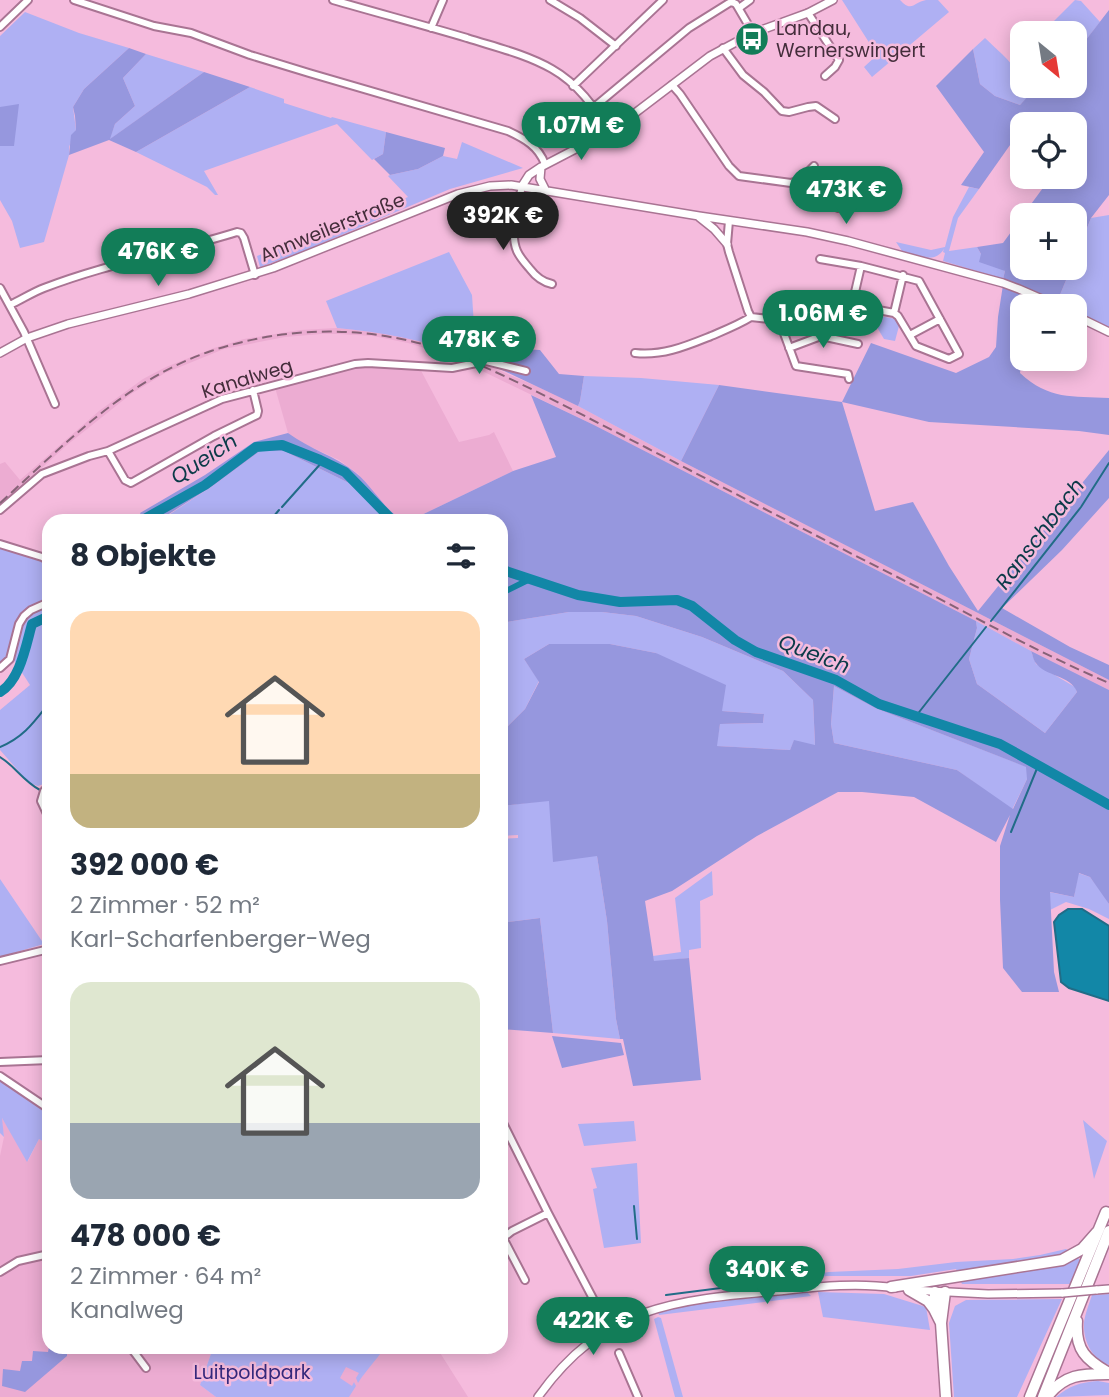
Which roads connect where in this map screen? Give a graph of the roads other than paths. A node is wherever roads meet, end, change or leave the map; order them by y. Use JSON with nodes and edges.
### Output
{"nodes":[{"id":1,"x":27,"y":0,"type":"edge"},
{"id":2,"x":74,"y":0,"type":"edge"},
{"id":3,"x":333,"y":0,"type":"edge"},
{"id":4,"x":550,"y":0,"type":"edge"},
{"id":5,"x":650,"y":0,"type":"edge"},
{"id":6,"x":663,"y":0,"type":"edge"},
{"id":7,"x":750,"y":0,"type":"edge"},
{"id":8,"x":833,"y":0,"type":"edge"},
{"id":9,"x":441,"y":1,"type":"edge"},
{"id":10,"x":656,"y":7,"type":"junction"},
{"id":11,"x":738,"y":8,"type":"junction"},
{"id":12,"x":808,"y":13,"type":"junction"},
{"id":13,"x":0,"y":27,"type":"edge"},
{"id":14,"x":431,"y":28,"type":"junction"},
{"id":15,"x":752,"y":33,"type":"junction"},
{"id":16,"x":616,"y":46,"type":"junction"},
{"id":17,"x":723,"y":48,"type":"junction"},
{"id":18,"x":825,"y":76,"type":"dead end"},
{"id":19,"x":672,"y":85,"type":"junction"},
{"id":20,"x":573,"y":86,"type":"junction"},
{"id":21,"x":593,"y":108,"type":"junction"},
{"id":22,"x":835,"y":119,"type":"dead end"},
{"id":23,"x":607,"y":133,"type":"junction"},
{"id":24,"x":543,"y":165,"type":"junction"},
{"id":25,"x":522,"y":186,"type":"junction"},
{"id":26,"x":546,"y":191,"type":"junction"},
{"id":27,"x":838,"y":208,"type":"dead end"},
{"id":28,"x":699,"y":216,"type":"junction"},
{"id":29,"x":729,"y":221,"type":"junction"},
{"id":30,"x":727,"y":244,"type":"junction"},
{"id":31,"x":820,"y":259,"type":"dead end"},
{"id":32,"x":861,"y":266,"type":"junction"},
{"id":33,"x":255,"y":275,"type":"junction"},
{"id":34,"x":903,"y":275,"type":"junction"},
{"id":35,"x":552,"y":284,"type":"dead end"},
{"id":36,"x":0,"y":288,"type":"edge"},
{"id":37,"x":1030,"y":294,"type":"edge"},
{"id":38,"x":10,"y":305,"type":"junction"},
{"id":39,"x":852,"y":306,"type":"junction"},
{"id":40,"x":894,"y":313,"type":"junction"},
{"id":41,"x":751,"y":317,"type":"junction"},
{"id":42,"x":940,"y":319,"type":"junction"},
{"id":43,"x":779,"y":320,"type":"junction"},
{"id":44,"x":1087,"y":321,"type":"edge"},
{"id":45,"x":1109,"y":332,"type":"edge"},
{"id":46,"x":910,"y":335,"type":"junction"},
{"id":47,"x":27,"y":338,"type":"junction"},
{"id":48,"x":858,"y":344,"type":"dead end"},
{"id":49,"x":789,"y":348,"type":"junction"},
{"id":50,"x":0,"y":353,"type":"edge"},
{"id":51,"x":635,"y":353,"type":"dead end"},
{"id":52,"x":526,"y":371,"type":"dead end"},
{"id":53,"x":849,"y":379,"type":"dead end"},
{"id":54,"x":253,"y":390,"type":"junction"},
{"id":55,"x":55,"y":404,"type":"dead end"},
{"id":56,"x":108,"y":451,"type":"junction"},
{"id":57,"x":0,"y":510,"type":"edge"},
{"id":58,"x":0,"y":544,"type":"edge"},
{"id":59,"x":42,"y":557,"type":"edge"},
{"id":60,"x":42,"y":605,"type":"edge"},
{"id":61,"x":0,"y":667,"type":"edge"},
{"id":62,"x":42,"y":951,"type":"edge"},
{"id":63,"x":0,"y":961,"type":"edge"},
{"id":64,"x":42,"y":1060,"type":"edge"},
{"id":65,"x":0,"y":1062,"type":"edge"},
{"id":66,"x":0,"y":1076,"type":"edge"},
{"id":67,"x":42,"y":1104,"type":"edge"},
{"id":68,"x":508,"y":1133,"type":"edge"},
{"id":69,"x":1105,"y":1212,"type":"dead end"},
{"id":70,"x":548,"y":1213,"type":"junction"},
{"id":71,"x":1109,"y":1231,"type":"edge"},
{"id":72,"x":1097,"y":1232,"type":"junction"},
{"id":73,"x":508,"y":1234,"type":"edge"},
{"id":74,"x":508,"y":1248,"type":"edge"},
{"id":75,"x":42,"y":1256,"type":"edge"},
{"id":76,"x":0,"y":1272,"type":"edge"},
{"id":77,"x":525,"y":1280,"type":"dead end"},
{"id":78,"x":891,"y":1287,"type":"junction"},
{"id":79,"x":1091,"y":1287,"type":"junction"},
{"id":80,"x":1109,"y":1289,"type":"edge"},
{"id":81,"x":909,"y":1290,"type":"junction"},
{"id":82,"x":940,"y":1292,"type":"junction"},
{"id":83,"x":934,"y":1308,"type":"junction"},
{"id":84,"x":1077,"y":1313,"type":"junction"},
{"id":85,"x":941,"y":1323,"type":"junction"},
{"id":86,"x":608,"y":1329,"type":"junction"},
{"id":87,"x":1055,"y":1339,"type":"junction"},
{"id":88,"x":619,"y":1353,"type":"dead end"},
{"id":89,"x":136,"y":1354,"type":"edge"},
{"id":90,"x":146,"y":1368,"type":"dead end"},
{"id":91,"x":1109,"y":1373,"type":"edge"},
{"id":92,"x":538,"y":1397,"type":"edge"},
{"id":93,"x":638,"y":1397,"type":"edge"},
{"id":94,"x":946,"y":1397,"type":"edge"},
{"id":95,"x":1030,"y":1397,"type":"edge"},
{"id":96,"x":1045,"y":1397,"type":"edge"}],
"edges":[{"from":1,"to":13,"type":"street"},
{"from":2,"to":24,"type":"street"},
{"from":3,"to":14,"type":"street"},
{"from":4,"to":16,"type":"street"},
{"from":5,"to":10,"type":"street"},
{"from":6,"to":10,"type":"street"},
{"from":7,"to":11,"type":"street"},
{"from":8,"to":12,"type":"street"},
{"from":9,"to":14,"type":"street"},
{"from":10,"to":16,"type":"street"},
{"from":11,"to":15,"type":"street"},
{"from":11,"to":21,"type":"street"},
{"from":12,"to":15,"type":"street"},
{"from":12,"to":18,"type":"street"},
{"from":14,"to":20,"type":"street"},
{"from":15,"to":17,"type":"street"},
{"from":16,"to":20,"type":"street"},
{"from":17,"to":19,"type":"street"},
{"from":17,"to":22,"type":"street"},
{"from":19,"to":23,"type":"street"},
{"from":19,"to":27,"type":"street"},
{"from":20,"to":21,"type":"street"},
{"from":21,"to":23,"type":"street"},
{"from":23,"to":24,"type":"street"},
{"from":24,"to":25,"type":"street"},
{"from":24,"to":26,"type":"street"},
{"from":25,"to":26,"type":"street","name":"Annweilerstraße"},
{"from":25,"to":33,"type":"street","name":"Annweilerstraße"},
{"from":25,"to":35,"type":"street"},
{"from":26,"to":28,"type":"street","name":"Annweilerstraße"},
{"from":28,"to":29,"type":"street","name":"Annweilerstraße"},
{"from":28,"to":30,"type":"street"},
{"from":29,"to":30,"type":"street"},
{"from":29,"to":37,"type":"street","name":"Annweilerstraße"},
{"from":30,"to":41,"type":"street"},
{"from":31,"to":32,"type":"street"},
{"from":32,"to":34,"type":"street"},
{"from":32,"to":39,"type":"street"},
{"from":33,"to":38,"type":"street"},
{"from":33,"to":47,"type":"street","name":"Annweilerstraße"},
{"from":34,"to":40,"type":"street"},
{"from":34,"to":42,"type":"street"},
{"from":36,"to":38,"type":"street"},
{"from":38,"to":47,"type":"street"},
{"from":39,"to":40,"type":"street"},
{"from":39,"to":43,"type":"street"},
{"from":40,"to":46,"type":"street"},
{"from":41,"to":43,"type":"street"},
{"from":41,"to":51,"type":"street"},
{"from":42,"to":46,"type":"street"},
{"from":42,"to":46,"type":"street"},
{"from":43,"to":49,"type":"street"},
{"from":44,"to":45,"type":"street"},
{"from":47,"to":50,"type":"street","name":"Annweilerstraße"},
{"from":47,"to":55,"type":"street"},
{"from":48,"to":49,"type":"street"},
{"from":49,"to":53,"type":"street"},
{"from":52,"to":54,"type":"street","name":"Kanalweg"},
{"from":54,"to":56,"type":"street","name":"Kanalweg"},
{"from":54,"to":56,"type":"street"},
{"from":56,"to":57,"type":"street","name":"Kanalweg"},
{"from":58,"to":59,"type":"street"},
{"from":60,"to":61,"type":"street"},
{"from":62,"to":63,"type":"street"},
{"from":64,"to":65,"type":"street"},
{"from":66,"to":67,"type":"street"},
{"from":68,"to":70,"type":"street"},
{"from":69,"to":72,"type":"highway"},
{"from":70,"to":73,"type":"street"},
{"from":70,"to":86,"type":"street"},
{"from":71,"to":79,"type":"highway"},
{"from":72,"to":78,"type":"highway"},
{"from":72,"to":87,"type":"highway"},
{"from":74,"to":77,"type":"street"},
{"from":75,"to":76,"type":"street"},
{"from":78,"to":81,"type":"street"},
{"from":78,"to":86,"type":"street"},
{"from":79,"to":80,"type":"street"},
{"from":79,"to":82,"type":"street","bridge":true},
{"from":79,"to":84,"type":"highway"},
{"from":79,"to":87,"type":"highway"},
{"from":81,"to":82,"type":"street"},
{"from":81,"to":83,"type":"highway"},
{"from":82,"to":83,"type":"highway"},
{"from":82,"to":85,"type":"highway"},
{"from":83,"to":85,"type":"highway"},
{"from":84,"to":91,"type":"highway"},
{"from":84,"to":96,"type":"highway"},
{"from":85,"to":94,"type":"highway"},
{"from":86,"to":92,"type":"street"},
{"from":87,"to":95,"type":"highway"},
{"from":88,"to":93,"type":"street"},
{"from":89,"to":90,"type":"street"},
{"from":91,"to":96,"type":"highway"}]}
